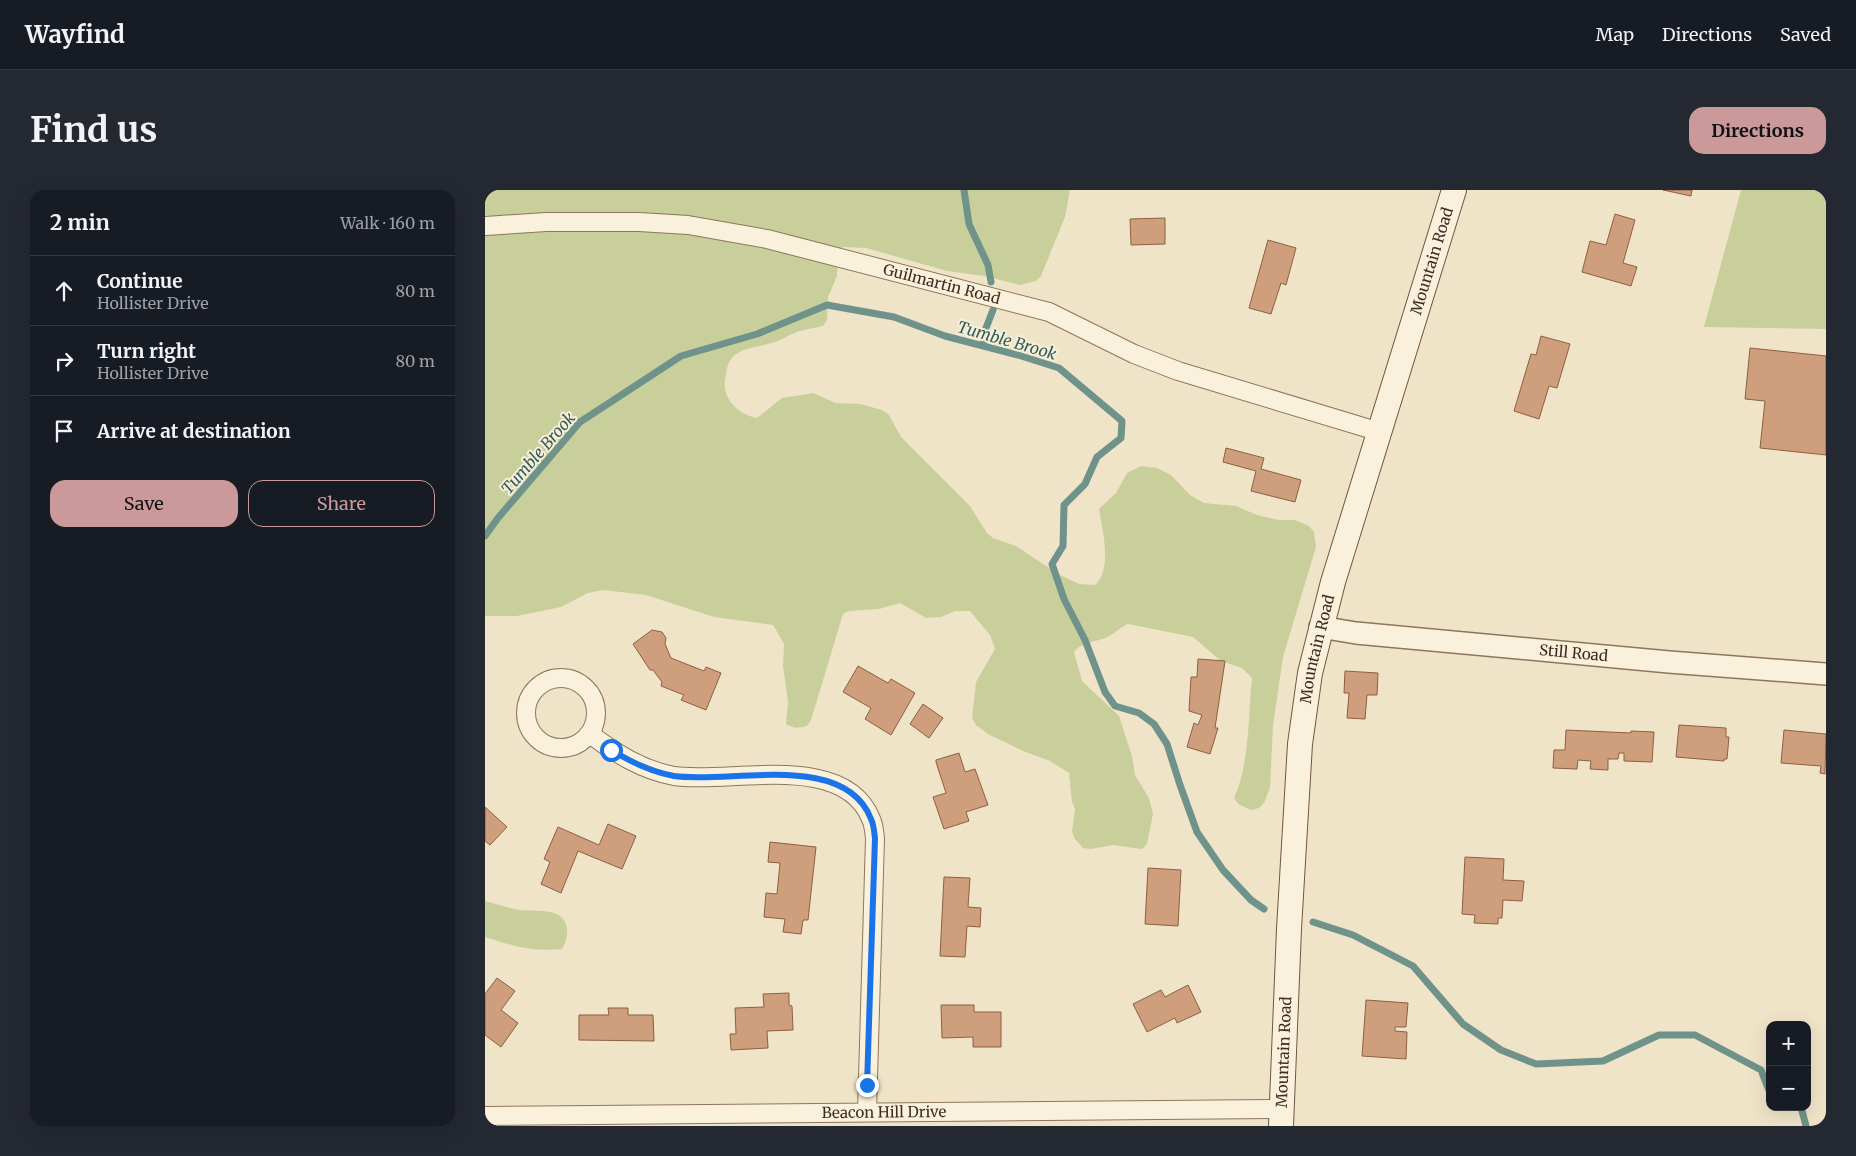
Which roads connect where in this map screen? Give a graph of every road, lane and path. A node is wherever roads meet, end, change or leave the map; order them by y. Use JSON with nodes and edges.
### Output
{"nodes":[{"id":1,"x":1454,"y":190,"type":"edge"},
{"id":2,"x":485,"y":226,"type":"edge"},
{"id":3,"x":1380,"y":432,"type":"junction"},
{"id":4,"x":1321,"y":627,"type":"junction"},
{"id":5,"x":1826,"y":674,"type":"edge"},
{"id":6,"x":589,"y":734,"type":"junction"},
{"id":7,"x":867,"y":1112,"type":"junction"},
{"id":8,"x":485,"y":1116,"type":"edge"},
{"id":9,"x":1281,"y":1118,"type":"edge"},
{"id":10,"x":802,"y":1119,"type":"edge"}],
"edges":[{"from":1,"to":3,"type":"main road","name":"Mountain Road"},
{"from":2,"to":3,"type":"street","name":"Guilmartin Road"},
{"from":3,"to":4,"type":"main road","name":"Mountain Road"},
{"from":4,"to":5,"type":"street","name":"Still Road"},
{"from":4,"to":9,"type":"main road","name":"Mountain Road"},
{"from":6,"to":6,"type":"street"},
{"from":6,"to":7,"type":"street"},
{"from":7,"to":9,"type":"street","name":"Beacon Hill Drive"},
{"from":7,"to":10,"type":"street","name":"Beacon Hill Drive"},
{"from":8,"to":10,"type":"street","name":"Beacon Hill Drive"}]}
